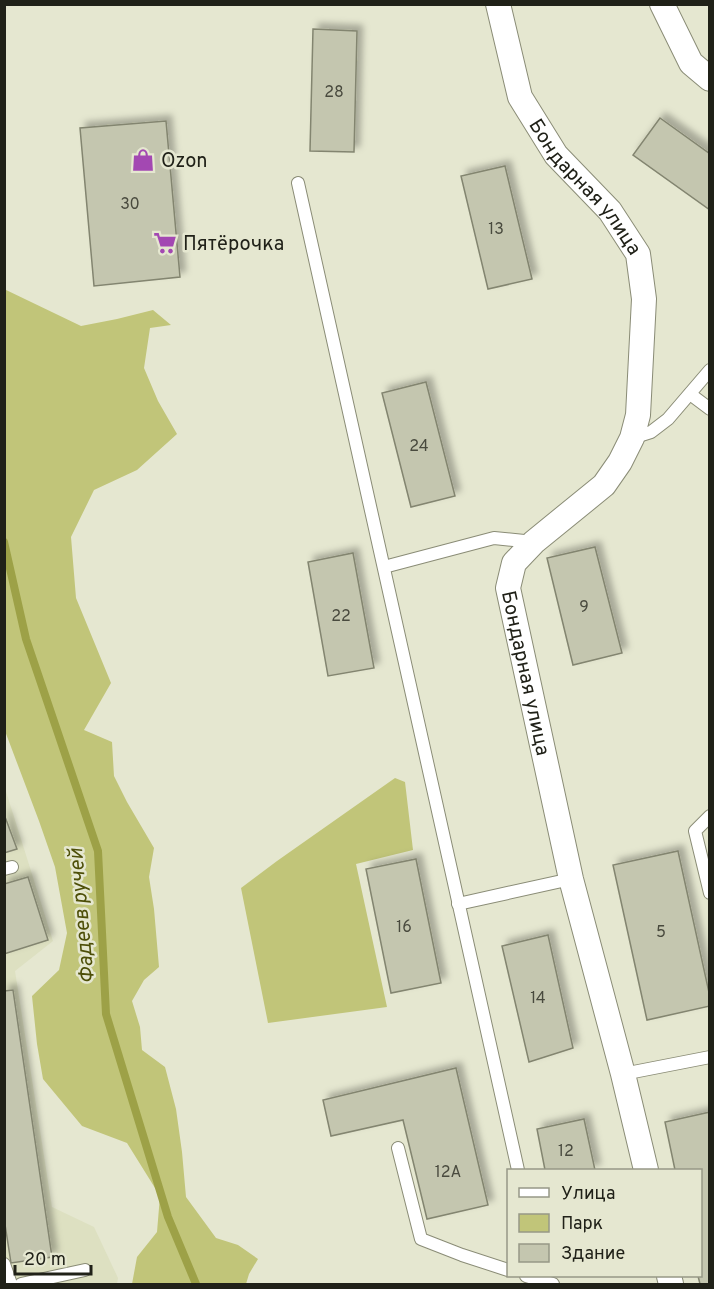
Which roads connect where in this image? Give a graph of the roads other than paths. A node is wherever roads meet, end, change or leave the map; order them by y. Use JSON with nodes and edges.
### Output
{"nodes":[{"id":1,"x":498,"y":4,"type":"edge"},
{"id":2,"x":662,"y":4,"type":"edge"},
{"id":3,"x":710,"y":79,"type":"edge"},
{"id":4,"x":298,"y":183,"type":"dead end"},
{"id":5,"x":710,"y":370,"type":"edge"},
{"id":6,"x":690,"y":394,"type":"junction"},
{"id":7,"x":710,"y":409,"type":"edge"},
{"id":8,"x":632,"y":438,"type":"junction"},
{"id":9,"x":534,"y":542,"type":"junction"},
{"id":10,"x":384,"y":567,"type":"junction"},
{"id":11,"x":710,"y":816,"type":"edge"},
{"id":12,"x":571,"y":879,"type":"junction"},
{"id":13,"x":710,"y":892,"type":"edge"},
{"id":14,"x":458,"y":904,"type":"junction"},
{"id":15,"x":710,"y":1057,"type":"edge"},
{"id":16,"x":623,"y":1074,"type":"junction"},
{"id":17,"x":398,"y":1148,"type":"dead end"},
{"id":18,"x":518,"y":1169,"type":"edge"},
{"id":19,"x":646,"y":1169,"type":"edge"},
{"id":20,"x":4,"y":1264,"type":"edge"},
{"id":21,"x":85,"y":1270,"type":"dead end"},
{"id":22,"x":507,"y":1270,"type":"edge"},
{"id":23,"x":11,"y":1284,"type":"edge"},
{"id":24,"x":21,"y":1284,"type":"edge"}],
"edges":[{"from":1,"to":8,"type":"street","name":"Бондарная улица"},
{"from":2,"to":3,"type":"street"},
{"from":4,"to":10,"type":"lane"},
{"from":5,"to":6,"type":"lane"},
{"from":6,"to":7,"type":"lane"},
{"from":6,"to":8,"type":"lane"},
{"from":8,"to":9,"type":"street","name":"Бондарная улица"},
{"from":9,"to":10,"type":"lane"},
{"from":9,"to":12,"type":"street","name":"Бондарная улица"},
{"from":10,"to":14,"type":"lane"},
{"from":11,"to":13,"type":"lane"},
{"from":12,"to":14,"type":"lane"},
{"from":12,"to":16,"type":"street","name":"Бондарная улица"},
{"from":14,"to":18,"type":"lane"},
{"from":15,"to":16,"type":"lane"},
{"from":16,"to":19,"type":"street","name":"Бондарная улица"},
{"from":17,"to":22,"type":"lane"},
{"from":20,"to":23,"type":"lane"},
{"from":21,"to":24,"type":"lane"}]}
